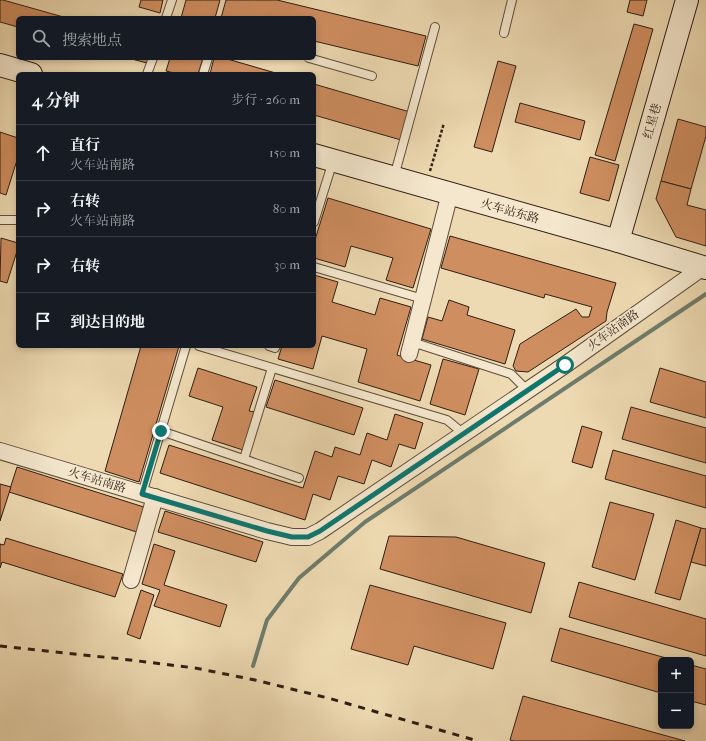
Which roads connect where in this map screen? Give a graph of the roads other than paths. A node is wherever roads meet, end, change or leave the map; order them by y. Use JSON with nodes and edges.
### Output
{"nodes":[{"id":1,"x":172,"y":0,"type":"edge"},
{"id":2,"x":512,"y":0,"type":"edge"},
{"id":3,"x":687,"y":0,"type":"edge"},
{"id":4,"x":167,"y":16,"type":"edge"},
{"id":5,"x":435,"y":27,"type":"dead end"},
{"id":6,"x":504,"y":33,"type":"dead end"},
{"id":7,"x":152,"y":60,"type":"edge"},
{"id":8,"x":207,"y":60,"type":"edge"},
{"id":9,"x":316,"y":60,"type":"edge"},
{"id":10,"x":0,"y":65,"type":"edge"},
{"id":11,"x":24,"y":72,"type":"edge"},
{"id":12,"x":148,"y":72,"type":"edge"},
{"id":13,"x":204,"y":72,"type":"edge"},
{"id":14,"x":372,"y":76,"type":"dead end"},
{"id":15,"x":323,"y":157,"type":"edge"},
{"id":16,"x":394,"y":177,"type":"junction"},
{"id":17,"x":450,"y":193,"type":"junction"},
{"id":18,"x":316,"y":208,"type":"edge"},
{"id":19,"x":0,"y":220,"type":"edge"},
{"id":20,"x":16,"y":220,"type":"edge"},
{"id":21,"x":618,"y":241,"type":"junction"},
{"id":22,"x":705,"y":266,"type":"edge"},
{"id":23,"x":316,"y":268,"type":"edge"},
{"id":24,"x":423,"y":299,"type":"junction"},
{"id":25,"x":185,"y":348,"type":"edge"},
{"id":26,"x":206,"y":348,"type":"edge"},
{"id":27,"x":410,"y":348,"type":"joint"},
{"id":28,"x":272,"y":368,"type":"junction"},
{"id":29,"x":527,"y":390,"type":"junction"},
{"id":30,"x":161,"y":431,"type":"junction"},
{"id":31,"x":464,"y":434,"type":"junction"},
{"id":32,"x":0,"y":451,"type":"edge"},
{"id":33,"x":244,"y":459,"type":"junction"},
{"id":34,"x":299,"y":478,"type":"dead end"},
{"id":35,"x":148,"y":496,"type":"junction"},
{"id":36,"x":131,"y":580,"type":"dead end"}],
"edges":[{"from":1,"to":4,"type":"lane"},
{"from":2,"to":6,"type":"lane"},
{"from":3,"to":21,"type":"main road","name":"红星巷"},
{"from":5,"to":16,"type":"lane"},
{"from":7,"to":12,"type":"lane"},
{"from":8,"to":13,"type":"lane"},
{"from":9,"to":14,"type":"lane"},
{"from":10,"to":11,"type":"main road"},
{"from":15,"to":16,"type":"main road","name":"火车站东路"},
{"from":15,"to":18,"type":"lane"},
{"from":16,"to":17,"type":"main road","name":"火车站东路"},
{"from":17,"to":21,"type":"main road","name":"火车站东路"},
{"from":17,"to":24,"type":"street"},
{"from":19,"to":20,"type":"lane"},
{"from":21,"to":22,"type":"main road","name":"火车站东路"},
{"from":22,"to":29,"type":"street","name":"火车站南路"},
{"from":23,"to":24,"type":"lane"},
{"from":24,"to":27,"type":"street"},
{"from":25,"to":30,"type":"lane"},
{"from":26,"to":28,"type":"lane"},
{"from":27,"to":29,"type":"lane"},
{"from":28,"to":31,"type":"lane"},
{"from":28,"to":33,"type":"lane"},
{"from":29,"to":31,"type":"street","name":"火车站南路"},
{"from":30,"to":33,"type":"lane"},
{"from":30,"to":35,"type":"lane"},
{"from":31,"to":35,"type":"street","name":"火车站南路"},
{"from":32,"to":35,"type":"street","name":"火车站南路"},
{"from":33,"to":34,"type":"lane"},
{"from":35,"to":36,"type":"street"}]}
